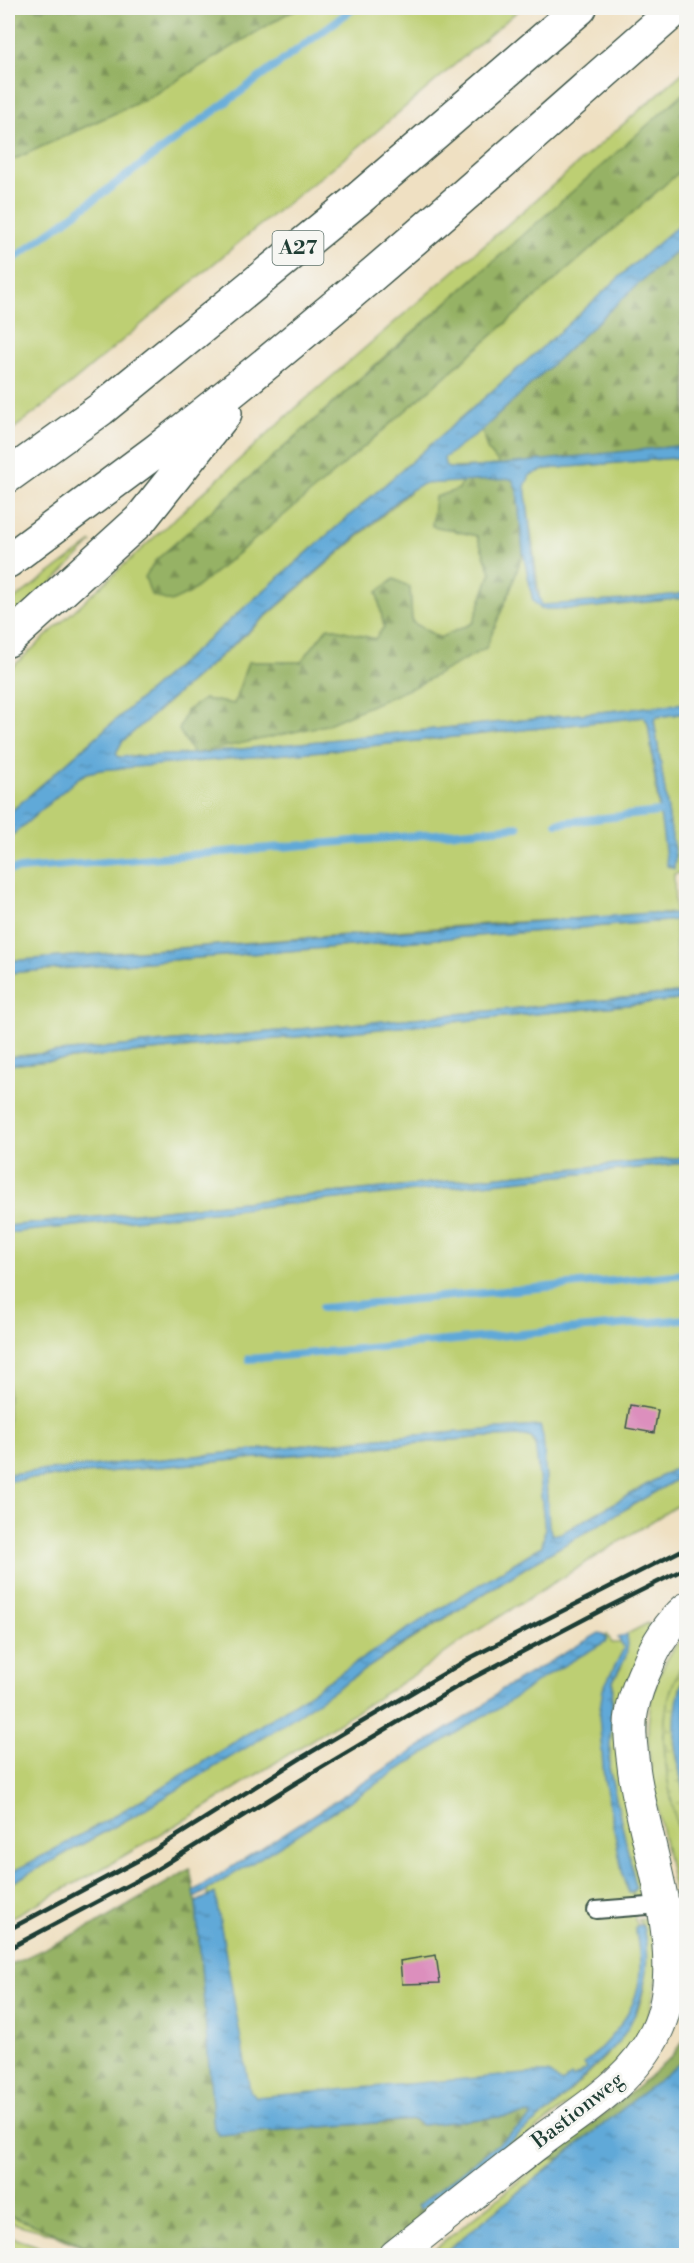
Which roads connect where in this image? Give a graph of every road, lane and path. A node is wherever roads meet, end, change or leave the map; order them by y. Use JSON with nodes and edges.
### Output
{"nodes":[{"id":1,"x":580,"y":8,"type":"edge"},
{"id":2,"x":677,"y":8,"type":"edge"},
{"id":3,"x":261,"y":366,"type":"junction"},
{"id":4,"x":8,"y":476,"type":"edge"},
{"id":5,"x":8,"y":561,"type":"edge"},
{"id":6,"x":8,"y":640,"type":"edge"},
{"id":7,"x":687,"y":1609,"type":"edge"},
{"id":8,"x":661,"y":1905,"type":"junction"},
{"id":9,"x":596,"y":1910,"type":"dead end"},
{"id":10,"x":395,"y":2256,"type":"edge"}],
"edges":[{"from":1,"to":4,"type":"highway","number":"A27"},
{"from":2,"to":3,"type":"highway"},
{"from":3,"to":5,"type":"highway"},
{"from":3,"to":6,"type":"highway"},
{"from":7,"to":8,"type":"street","name":"Bastionweg"},
{"from":8,"to":9,"type":"lane"},
{"from":8,"to":10,"type":"street","name":"Bastionweg"}]}
